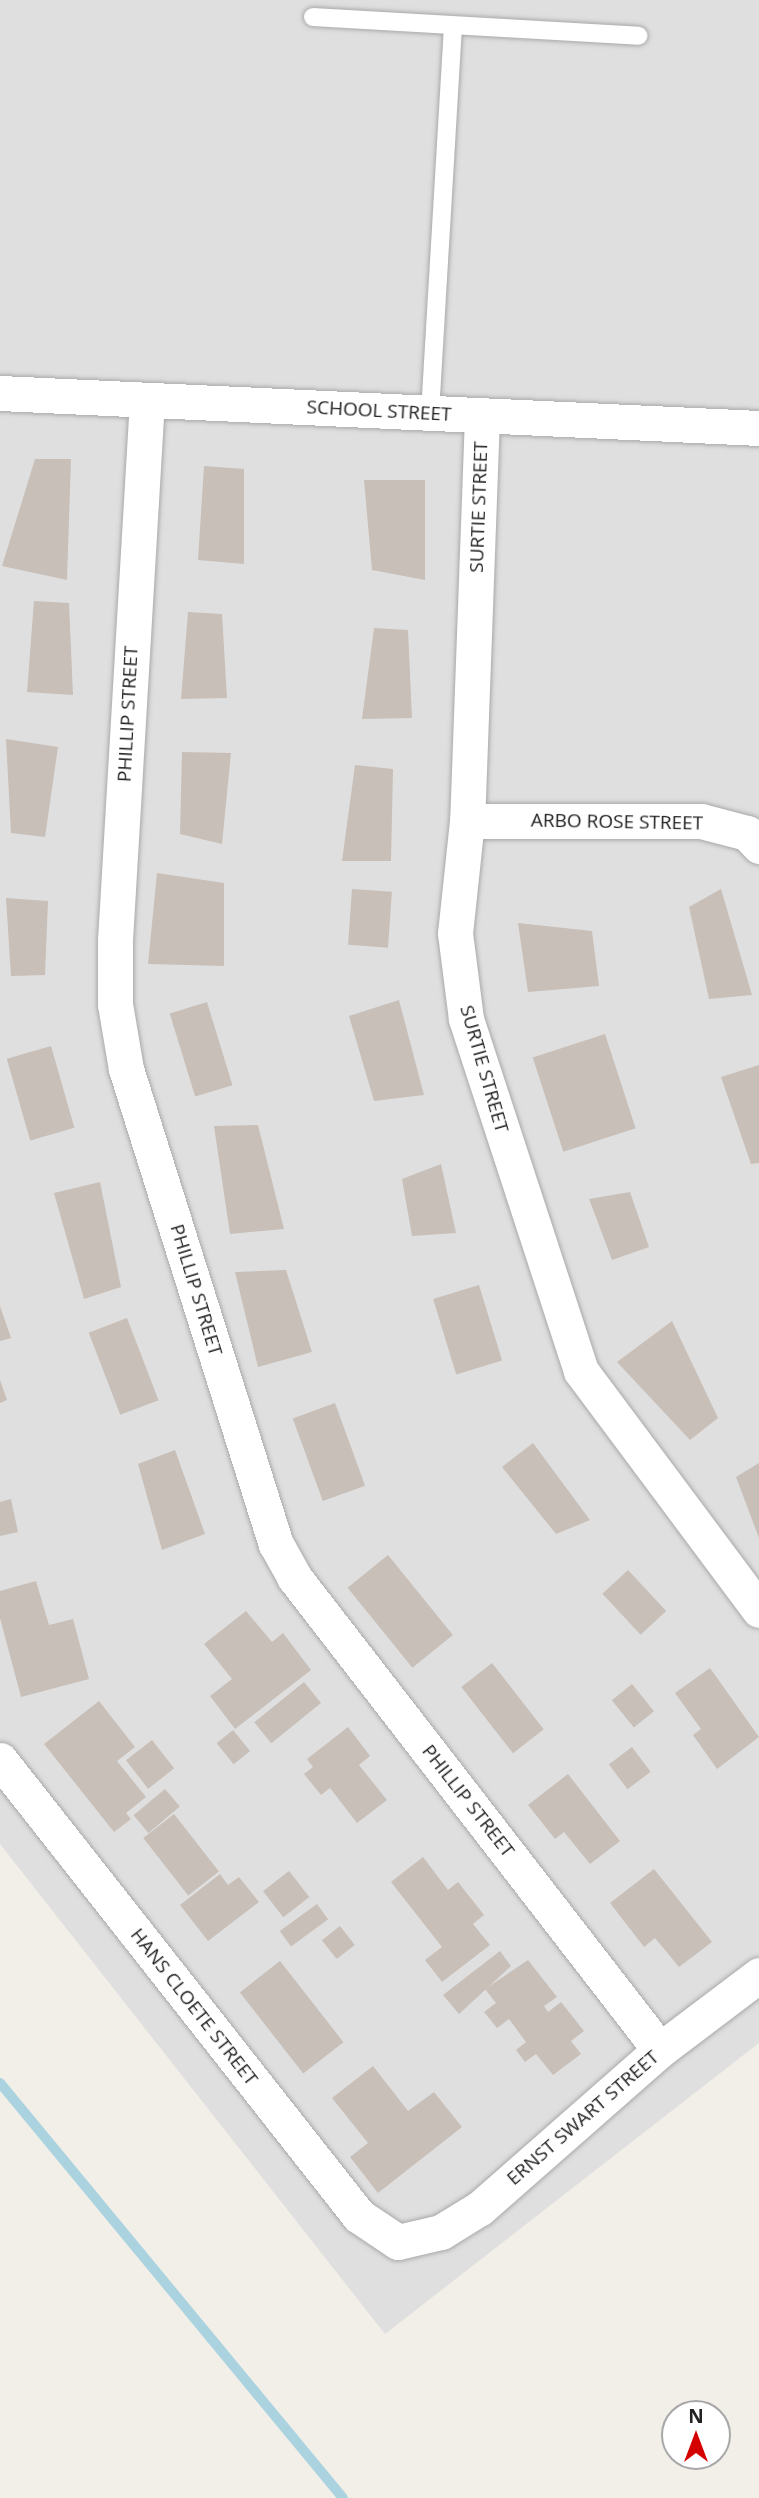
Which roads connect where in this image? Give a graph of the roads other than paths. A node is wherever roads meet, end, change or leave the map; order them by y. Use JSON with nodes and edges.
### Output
{"nodes":[{"id":1,"x":313,"y":17,"type":"dead end"},
{"id":2,"x":453,"y":28,"type":"junction"},
{"id":3,"x":638,"y":36,"type":"dead end"},
{"id":4,"x":0,"y":393,"type":"edge"},
{"id":5,"x":147,"y":400,"type":"junction"},
{"id":6,"x":430,"y":413,"type":"junction"},
{"id":7,"x":482,"y":416,"type":"junction"},
{"id":8,"x":759,"y":428,"type":"edge"},
{"id":9,"x":467,"y":821,"type":"junction"},
{"id":10,"x":759,"y":846,"type":"edge"},
{"id":11,"x":759,"y":1610,"type":"edge"},
{"id":12,"x":0,"y":1760,"type":"edge"},
{"id":13,"x":759,"y":1975,"type":"edge"},
{"id":14,"x":660,"y":2050,"type":"junction"},
{"id":15,"x":398,"y":2242,"type":"joint"}],
"edges":[{"from":1,"to":2,"type":"lane"},
{"from":2,"to":3,"type":"lane"},
{"from":2,"to":6,"type":"lane"},
{"from":4,"to":5,"type":"street","name":"SCHOOL STREET"},
{"from":5,"to":6,"type":"street","name":"SCHOOL STREET"},
{"from":5,"to":14,"type":"street","name":"PHILLIP STREET"},
{"from":6,"to":7,"type":"street","name":"SCHOOL STREET"},
{"from":7,"to":8,"type":"street","name":"SCHOOL STREET"},
{"from":7,"to":9,"type":"street","name":"SURTIE STREET"},
{"from":9,"to":10,"type":"street","name":"ARBO ROSE STREET"},
{"from":9,"to":11,"type":"street","name":"SURTIE STREET"},
{"from":12,"to":15,"type":"street","name":"HANS CLOETE STREET"},
{"from":13,"to":14,"type":"street","name":"ERNST SWART STREET"},
{"from":14,"to":15,"type":"street","name":"ERNST SWART STREET"}]}
